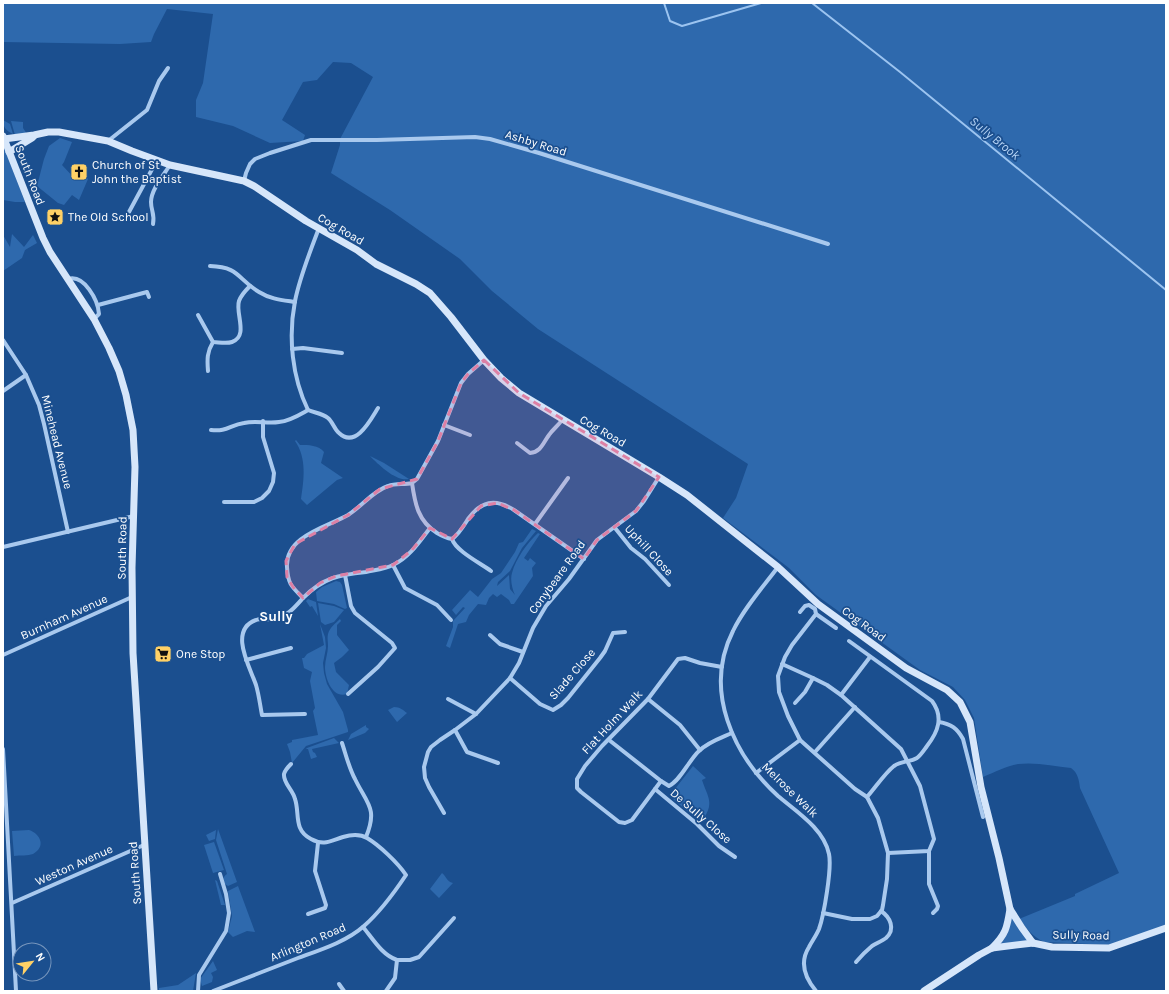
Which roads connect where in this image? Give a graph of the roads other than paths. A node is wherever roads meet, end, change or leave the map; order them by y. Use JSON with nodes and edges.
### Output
{"nodes":[{"id":1,"x":168,"y":68,"type":"dead end"},
{"id":2,"x":34,"y":135,"type":"junction"},
{"id":3,"x":4,"y":137,"type":"edge"},
{"id":4,"x":108,"y":141,"type":"junction"},
{"id":5,"x":9,"y":152,"type":"junction"},
{"id":6,"x":157,"y":160,"type":"junction"},
{"id":7,"x":170,"y":165,"type":"junction"},
{"id":8,"x":244,"y":181,"type":"junction"},
{"id":9,"x":129,"y":212,"type":"dead end"},
{"id":10,"x":152,"y":224,"type":"dead end"},
{"id":11,"x":319,"y":228,"type":"junction"},
{"id":12,"x":828,"y":244,"type":"dead end"},
{"id":13,"x":210,"y":266,"type":"dead end"},
{"id":14,"x":68,"y":279,"type":"junction"},
{"id":15,"x":250,"y":286,"type":"junction"},
{"id":16,"x":149,"y":297,"type":"dead end"},
{"id":17,"x":295,"y":302,"type":"junction"},
{"id":18,"x":98,"y":305,"type":"junction"},
{"id":19,"x":198,"y":315,"type":"dead end"},
{"id":20,"x":94,"y":319,"type":"junction"},
{"id":21,"x":3,"y":340,"type":"edge"},
{"id":22,"x":213,"y":342,"type":"junction"},
{"id":23,"x":292,"y":349,"type":"junction"},
{"id":24,"x":342,"y":353,"type":"dead end"},
{"id":25,"x":484,"y":360,"type":"junction"},
{"id":26,"x":208,"y":371,"type":"dead end"},
{"id":27,"x":26,"y":375,"type":"junction"},
{"id":28,"x":3,"y":391,"type":"edge"},
{"id":29,"x":378,"y":408,"type":"dead end"},
{"id":30,"x":308,"y":410,"type":"junction"},
{"id":31,"x":562,"y":420,"type":"junction"},
{"id":32,"x":263,"y":422,"type":"junction"},
{"id":33,"x":444,"y":425,"type":"junction"},
{"id":34,"x":210,"y":430,"type":"dead end"},
{"id":35,"x":470,"y":435,"type":"dead end"},
{"id":36,"x":517,"y":443,"type":"dead end"},
{"id":37,"x":659,"y":477,"type":"junction"},
{"id":38,"x":568,"y":478,"type":"dead end"},
{"id":39,"x":412,"y":483,"type":"junction"},
{"id":40,"x":224,"y":502,"type":"dead end"},
{"id":41,"x":134,"y":516,"type":"junction"},
{"id":42,"x":535,"y":524,"type":"junction"},
{"id":43,"x":430,"y":528,"type":"junction"},
{"id":44,"x":615,"y":528,"type":"junction"},
{"id":45,"x":68,"y":532,"type":"junction"},
{"id":46,"x":452,"y":539,"type":"junction"},
{"id":47,"x":3,"y":547,"type":"edge"},
{"id":48,"x":584,"y":558,"type":"junction"},
{"id":49,"x":393,"y":566,"type":"junction"},
{"id":50,"x":778,"y":567,"type":"junction"},
{"id":51,"x":491,"y":571,"type":"dead end"},
{"id":52,"x":345,"y":574,"type":"junction"},
{"id":53,"x":669,"y":585,"type":"dead end"},
{"id":54,"x":133,"y":597,"type":"junction"},
{"id":55,"x":303,"y":598,"type":"junction"},
{"id":56,"x":800,"y":612,"type":"dead end"},
{"id":57,"x":816,"y":614,"type":"junction"},
{"id":58,"x":451,"y":620,"type":"dead end"},
{"id":59,"x":836,"y":628,"type":"dead end"},
{"id":60,"x":624,"y":632,"type":"dead end"},
{"id":61,"x":490,"y":635,"type":"dead end"},
{"id":62,"x":849,"y":641,"type":"dead end"},
{"id":63,"x":291,"y":648,"type":"dead end"},
{"id":64,"x":523,"y":652,"type":"junction"},
{"id":65,"x":3,"y":656,"type":"edge"},
{"id":66,"x":870,"y":657,"type":"junction"},
{"id":67,"x":246,"y":660,"type":"junction"},
{"id":68,"x":782,"y":664,"type":"junction"},
{"id":69,"x":722,"y":667,"type":"junction"},
{"id":70,"x":510,"y":678,"type":"junction"},
{"id":71,"x":813,"y":678,"type":"junction"},
{"id":72,"x":348,"y":694,"type":"dead end"},
{"id":73,"x":841,"y":694,"type":"junction"},
{"id":74,"x":448,"y":699,"type":"dead end"},
{"id":75,"x":648,"y":699,"type":"junction"},
{"id":76,"x":795,"y":703,"type":"dead end"},
{"id":77,"x":854,"y":707,"type":"junction"},
{"id":78,"x":305,"y":714,"type":"dead end"},
{"id":79,"x":476,"y":714,"type":"junction"},
{"id":80,"x":939,"y":722,"type":"junction"},
{"id":81,"x":455,"y":730,"type":"junction"},
{"id":82,"x":732,"y":733,"type":"junction"},
{"id":83,"x":609,"y":740,"type":"junction"},
{"id":84,"x":800,"y":740,"type":"junction"},
{"id":85,"x":342,"y":743,"type":"dead end"},
{"id":86,"x":3,"y":749,"type":"edge"},
{"id":87,"x":700,"y":750,"type":"junction"},
{"id":88,"x":815,"y":752,"type":"junction"},
{"id":89,"x":907,"y":761,"type":"junction"},
{"id":90,"x":498,"y":763,"type":"dead end"},
{"id":91,"x":291,"y":764,"type":"dead end"},
{"id":92,"x":756,"y":773,"type":"junction"},
{"id":93,"x":661,"y":782,"type":"junction"},
{"id":94,"x":655,"y":789,"type":"junction"},
{"id":95,"x":867,"y":797,"type":"junction"},
{"id":96,"x":444,"y":813,"type":"dead end"},
{"id":97,"x":983,"y":817,"type":"dead end"},
{"id":98,"x":366,"y":837,"type":"junction"},
{"id":99,"x":318,"y":843,"type":"junction"},
{"id":100,"x":144,"y":845,"type":"junction"},
{"id":101,"x":929,"y":850,"type":"junction"},
{"id":102,"x":888,"y":853,"type":"junction"},
{"id":103,"x":735,"y":857,"type":"dead end"},
{"id":104,"x":220,"y":874,"type":"dead end"},
{"id":105,"x":12,"y":902,"type":"junction"},
{"id":106,"x":1010,"y":909,"type":"junction"},
{"id":107,"x":881,"y":911,"type":"junction"},
{"id":108,"x":823,"y":913,"type":"junction"},
{"id":109,"x":933,"y":913,"type":"dead end"},
{"id":110,"x":308,"y":914,"type":"dead end"},
{"id":111,"x":454,"y":918,"type":"dead end"},
{"id":112,"x":363,"y":927,"type":"junction"},
{"id":113,"x":1166,"y":928,"type":"edge"},
{"id":114,"x":1033,"y":943,"type":"junction"},
{"id":115,"x":992,"y":948,"type":"junction"},
{"id":116,"x":397,"y":960,"type":"junction"},
{"id":117,"x":856,"y":962,"type":"dead end"},
{"id":118,"x":339,"y":984,"type":"dead end"},
{"id":119,"x":16,"y":991,"type":"edge"},
{"id":120,"x":154,"y":991,"type":"edge"},
{"id":121,"x":198,"y":991,"type":"edge"},
{"id":122,"x":213,"y":991,"type":"edge"},
{"id":123,"x":344,"y":991,"type":"edge"},
{"id":124,"x":386,"y":991,"type":"edge"},
{"id":125,"x":816,"y":991,"type":"edge"},
{"id":126,"x":924,"y":991,"type":"edge"}],
"edges":[{"from":1,"to":4,"type":"street"},
{"from":2,"to":3,"type":"street","name":"Cog Road"},
{"from":2,"to":4,"type":"street","name":"Cog Road"},
{"from":2,"to":5,"type":"street","name":"Cog Road"},
{"from":3,"to":5,"type":"street","name":"South Road"},
{"from":4,"to":6,"type":"street","name":"Cog Road"},
{"from":5,"to":14,"type":"street","name":"South Road"},
{"from":6,"to":7,"type":"street","name":"Cog Road"},
{"from":6,"to":9,"type":"street"},
{"from":7,"to":8,"type":"street","name":"Cog Road"},
{"from":7,"to":10,"type":"street"},
{"from":8,"to":11,"type":"street","name":"Cog Road"},
{"from":8,"to":12,"type":"street","name":"Ashby Road"},
{"from":11,"to":17,"type":"street"},
{"from":11,"to":25,"type":"street","name":"Cog Road"},
{"from":13,"to":15,"type":"street"},
{"from":14,"to":18,"type":"street"},
{"from":14,"to":20,"type":"street","name":"South Road"},
{"from":15,"to":17,"type":"street"},
{"from":15,"to":22,"type":"street"},
{"from":16,"to":18,"type":"street"},
{"from":17,"to":23,"type":"street"},
{"from":18,"to":20,"type":"street"},
{"from":19,"to":22,"type":"street"},
{"from":20,"to":41,"type":"street","name":"South Road"},
{"from":21,"to":27,"type":"street","name":"Minehead Avenue"},
{"from":22,"to":26,"type":"street"},
{"from":23,"to":24,"type":"street"},
{"from":23,"to":30,"type":"street"},
{"from":25,"to":31,"type":"street","name":"Cog Road"},
{"from":25,"to":33,"type":"street"},
{"from":27,"to":28,"type":"street"},
{"from":27,"to":45,"type":"street","name":"Minehead Avenue"},
{"from":29,"to":30,"type":"street"},
{"from":30,"to":32,"type":"street"},
{"from":31,"to":36,"type":"street"},
{"from":31,"to":37,"type":"street","name":"Cog Road"},
{"from":32,"to":34,"type":"street"},
{"from":32,"to":40,"type":"street"},
{"from":33,"to":35,"type":"street"},
{"from":33,"to":39,"type":"street"},
{"from":37,"to":44,"type":"street","name":"Conybeare Road"},
{"from":37,"to":50,"type":"street","name":"Cog Road"},
{"from":38,"to":42,"type":"street"},
{"from":39,"to":43,"type":"street"},
{"from":39,"to":55,"type":"street"},
{"from":41,"to":45,"type":"street"},
{"from":41,"to":54,"type":"street","name":"South Road"},
{"from":42,"to":46,"type":"street"},
{"from":42,"to":48,"type":"street"},
{"from":43,"to":46,"type":"street"},
{"from":43,"to":49,"type":"street"},
{"from":44,"to":48,"type":"street","name":"Conybeare Road"},
{"from":44,"to":53,"type":"street","name":"Uphill Close"},
{"from":45,"to":47,"type":"street"},
{"from":46,"to":51,"type":"street"},
{"from":48,"to":64,"type":"street","name":"Conybeare Road"},
{"from":49,"to":52,"type":"street"},
{"from":49,"to":58,"type":"street"},
{"from":50,"to":69,"type":"street","name":"Melrose Walk"},
{"from":50,"to":106,"type":"street","name":"Cog Road"},
{"from":52,"to":55,"type":"street"},
{"from":52,"to":72,"type":"street"},
{"from":54,"to":65,"type":"street","name":"Burnham Avenue"},
{"from":54,"to":100,"type":"street","name":"South Road"},
{"from":55,"to":67,"type":"street"},
{"from":56,"to":57,"type":"street"},
{"from":57,"to":59,"type":"street"},
{"from":57,"to":68,"type":"street"},
{"from":60,"to":70,"type":"street","name":"Slade Close"},
{"from":61,"to":64,"type":"street"},
{"from":62,"to":66,"type":"street"},
{"from":63,"to":67,"type":"street"},
{"from":64,"to":70,"type":"street","name":"Conybeare Road"},
{"from":66,"to":73,"type":"street"},
{"from":66,"to":80,"type":"street"},
{"from":67,"to":78,"type":"street"},
{"from":68,"to":71,"type":"street"},
{"from":68,"to":84,"type":"street"},
{"from":69,"to":75,"type":"street","name":"Flat Holm Walk"},
{"from":69,"to":82,"type":"street","name":"Melrose Walk"},
{"from":70,"to":79,"type":"street","name":"Conybeare Road"},
{"from":71,"to":73,"type":"street"},
{"from":71,"to":76,"type":"street"},
{"from":73,"to":77,"type":"street"},
{"from":74,"to":79,"type":"street"},
{"from":75,"to":83,"type":"street","name":"Flat Holm Walk"},
{"from":75,"to":87,"type":"street"},
{"from":77,"to":88,"type":"street"},
{"from":77,"to":89,"type":"street"},
{"from":79,"to":81,"type":"street","name":"Conybeare Road"},
{"from":80,"to":89,"type":"street"},
{"from":80,"to":97,"type":"street"},
{"from":81,"to":90,"type":"street"},
{"from":81,"to":96,"type":"street","name":"Conybeare Road"},
{"from":82,"to":87,"type":"street"},
{"from":82,"to":92,"type":"street","name":"Melrose Walk"},
{"from":83,"to":93,"type":"street"},
{"from":83,"to":94,"type":"street","name":"Flat Holm Walk"},
{"from":84,"to":88,"type":"street"},
{"from":84,"to":92,"type":"street"},
{"from":85,"to":98,"type":"street"},
{"from":86,"to":105,"type":"street"},
{"from":87,"to":93,"type":"street"},
{"from":88,"to":95,"type":"street"},
{"from":89,"to":95,"type":"street"},
{"from":89,"to":101,"type":"street"},
{"from":91,"to":99,"type":"street"},
{"from":92,"to":108,"type":"street","name":"Melrose Walk"},
{"from":93,"to":94,"type":"street"},
{"from":94,"to":103,"type":"street","name":"De Sully Close"},
{"from":95,"to":102,"type":"street"},
{"from":98,"to":99,"type":"street"},
{"from":98,"to":112,"type":"street","name":"Arlington Road"},
{"from":99,"to":110,"type":"street"},
{"from":100,"to":105,"type":"street","name":"Weston Avenue"},
{"from":100,"to":120,"type":"street","name":"South Road"},
{"from":101,"to":102,"type":"street"},
{"from":101,"to":109,"type":"street"},
{"from":102,"to":107,"type":"street"},
{"from":104,"to":121,"type":"street"},
{"from":105,"to":119,"type":"street"},
{"from":106,"to":114,"type":"street","name":"Cog Road"},
{"from":106,"to":115,"type":"street","name":"Cog Road"},
{"from":107,"to":108,"type":"street"},
{"from":107,"to":117,"type":"street"},
{"from":108,"to":125,"type":"street","name":"Melrose Walk"},
{"from":111,"to":116,"type":"street"},
{"from":112,"to":116,"type":"street"},
{"from":112,"to":122,"type":"street","name":"Arlington Road"},
{"from":113,"to":114,"type":"street","name":"Sully Road"},
{"from":114,"to":115,"type":"street","name":"Sully Road"},
{"from":115,"to":126,"type":"street"},
{"from":116,"to":124,"type":"street"},
{"from":118,"to":123,"type":"street"}]}
